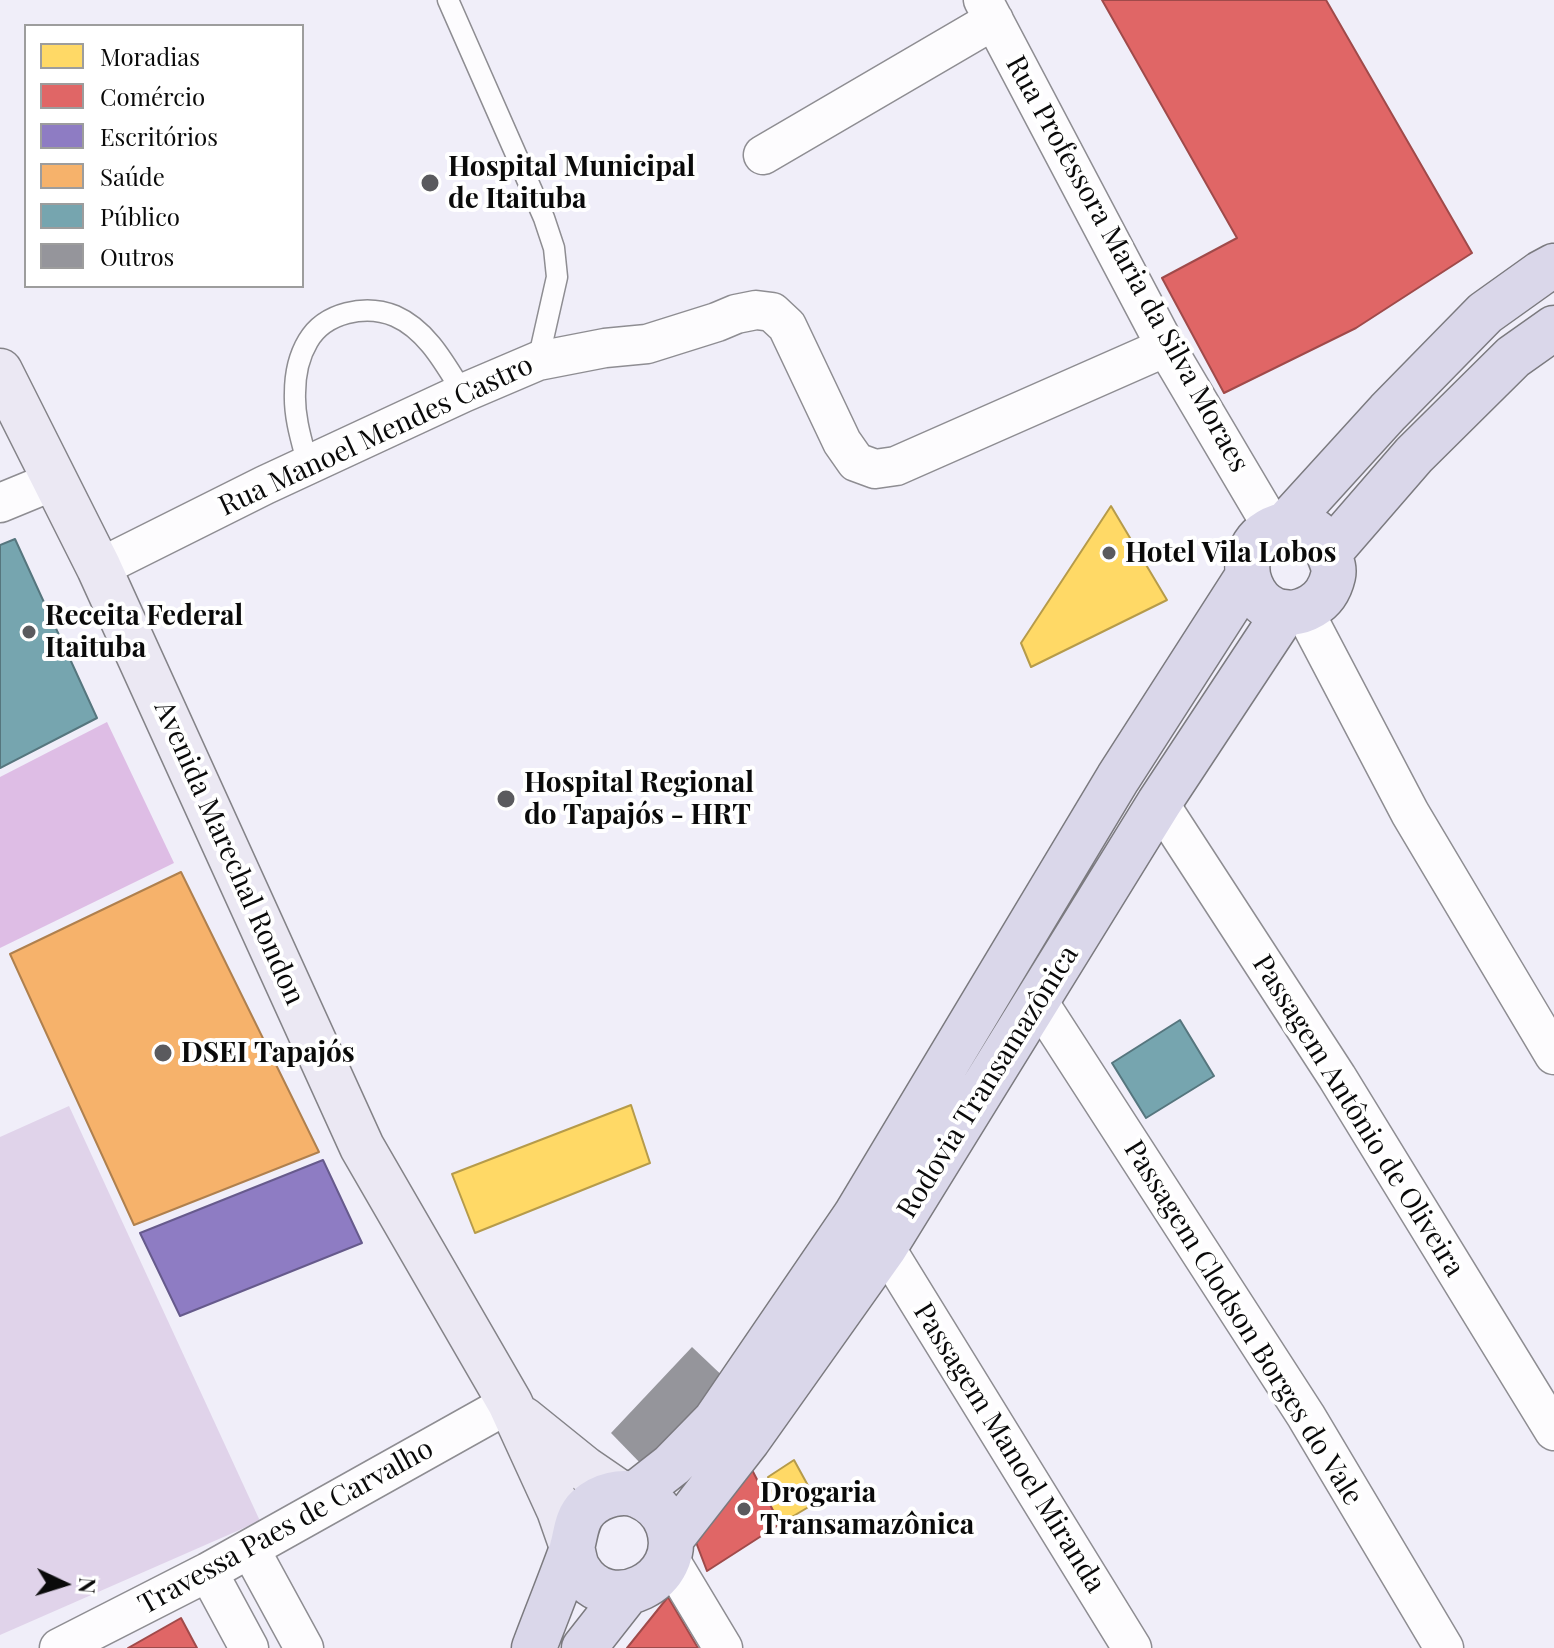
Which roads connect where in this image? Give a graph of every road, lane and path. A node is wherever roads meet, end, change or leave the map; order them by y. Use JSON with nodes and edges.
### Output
{"nodes":[{"id":1,"x":448,"y":0,"type":"edge"},
{"id":2,"x":989,"y":10,"type":"edge"},
{"id":3,"x":763,"y":155,"type":"dead end"},
{"id":4,"x":1554,"y":266,"type":"edge"},
{"id":5,"x":1554,"y":328,"type":"edge"},
{"id":6,"x":1166,"y":347,"type":"junction"},
{"id":7,"x":538,"y":361,"type":"junction"},
{"id":8,"x":0,"y":371,"type":"edge"},
{"id":9,"x":463,"y":393,"type":"junction"},
{"id":10,"x":308,"y":465,"type":"junction"},
{"id":11,"x":56,"y":480,"type":"junction"},
{"id":12,"x":0,"y":503,"type":"edge"},
{"id":13,"x":1279,"y":526,"type":"junction"},
{"id":14,"x":1329,"y":553,"type":"junction"},
{"id":15,"x":99,"y":568,"type":"junction"},
{"id":16,"x":1247,"y":577,"type":"junction"},
{"id":17,"x":1295,"y":612,"type":"junction"},
{"id":18,"x":1159,"y":803,"type":"junction"},
{"id":19,"x":1038,"y":1001,"type":"junction"},
{"id":20,"x":1554,"y":1055,"type":"edge"},
{"id":21,"x":885,"y":1247,"type":"junction"},
{"id":22,"x":513,"y":1408,"type":"junction"},
{"id":23,"x":1554,"y":1431,"type":"edge"},
{"id":24,"x":628,"y":1493,"type":"junction"},
{"id":25,"x":572,"y":1547,"type":"junction"},
{"id":26,"x":670,"y":1548,"type":"junction"},
{"id":27,"x":250,"y":1549,"type":"junction"},
{"id":28,"x":208,"y":1572,"type":"junction"},
{"id":29,"x":628,"y":1592,"type":"junction"},
{"id":30,"x":59,"y":1648,"type":"edge"},
{"id":31,"x":249,"y":1648,"type":"edge"},
{"id":32,"x":304,"y":1648,"type":"edge"},
{"id":33,"x":534,"y":1648,"type":"edge"},
{"id":34,"x":584,"y":1648,"type":"edge"},
{"id":35,"x":723,"y":1648,"type":"edge"},
{"id":36,"x":1132,"y":1648,"type":"edge"},
{"id":37,"x":1444,"y":1648,"type":"edge"}],
"edges":[{"from":1,"to":7,"type":"lane"},
{"from":2,"to":3,"type":"street"},
{"from":2,"to":6,"type":"street","name":"Rua Professora Maria da Silva Moraes"},
{"from":4,"to":13,"type":"main road","name":"Rodovia Transamazônica"},
{"from":5,"to":14,"type":"main road"},
{"from":6,"to":7,"type":"street","name":"Rua Manoel Mendes Castro"},
{"from":6,"to":13,"type":"street","name":"Rua Professora Maria da Silva Moraes"},
{"from":7,"to":9,"type":"street","name":"Rua Manoel Mendes Castro"},
{"from":8,"to":11,"type":"street","name":"Avenida Marechal Rondon"},
{"from":9,"to":10,"type":"street","name":"Rua Manoel Mendes Castro"},
{"from":9,"to":10,"type":"lane"},
{"from":10,"to":15,"type":"street","name":"Rua Manoel Mendes Castro"},
{"from":11,"to":12,"type":"street"},
{"from":11,"to":15,"type":"street","name":"Avenida Marechal Rondon"},
{"from":13,"to":14,"type":"main road"},
{"from":13,"to":16,"type":"main road","name":"Rodovia Transamazônica"},
{"from":14,"to":17,"type":"main road","name":"Rodovia Transamazônica"},
{"from":15,"to":22,"type":"street","name":"Avenida Marechal Rondon"},
{"from":16,"to":17,"type":"main road"},
{"from":16,"to":24,"type":"main road","name":"Rodovia Transamazônica"},
{"from":17,"to":18,"type":"main road","name":"Rodovia Transamazônica"},
{"from":17,"to":20,"type":"street"},
{"from":18,"to":19,"type":"main road","name":"Rodovia Transamazônica"},
{"from":18,"to":23,"type":"street","name":"Passagem Antônio de Oliveira"},
{"from":19,"to":21,"type":"main road","name":"Rodovia Transamazônica"},
{"from":19,"to":37,"type":"street","name":"Passagem Clodson Borges do Vale"},
{"from":21,"to":26,"type":"main road","name":"Rodovia Transamazônica"},
{"from":21,"to":36,"type":"street","name":"Passagem Manoel Miranda"},
{"from":22,"to":24,"type":"street","name":"Avenida Marechal Rondon"},
{"from":22,"to":25,"type":"street","name":"Avenida Marechal Rondon"},
{"from":22,"to":27,"type":"street","name":"Travessa Paes de Carvalho"},
{"from":24,"to":25,"type":"main road","name":"Rodovia Transamazônica"},
{"from":24,"to":26,"type":"main road"},
{"from":25,"to":29,"type":"main road"},
{"from":25,"to":33,"type":"main road","name":"Rodovia Transamazônica"},
{"from":26,"to":29,"type":"main road","name":"Rodovia Transamazônica"},
{"from":26,"to":35,"type":"street"},
{"from":27,"to":28,"type":"street","name":"Travessa Paes de Carvalho"},
{"from":27,"to":32,"type":"street"},
{"from":28,"to":30,"type":"street","name":"Travessa Paes de Carvalho"},
{"from":28,"to":31,"type":"street"},
{"from":29,"to":34,"type":"main road","name":"Rodovia Transamazônica"}]}
